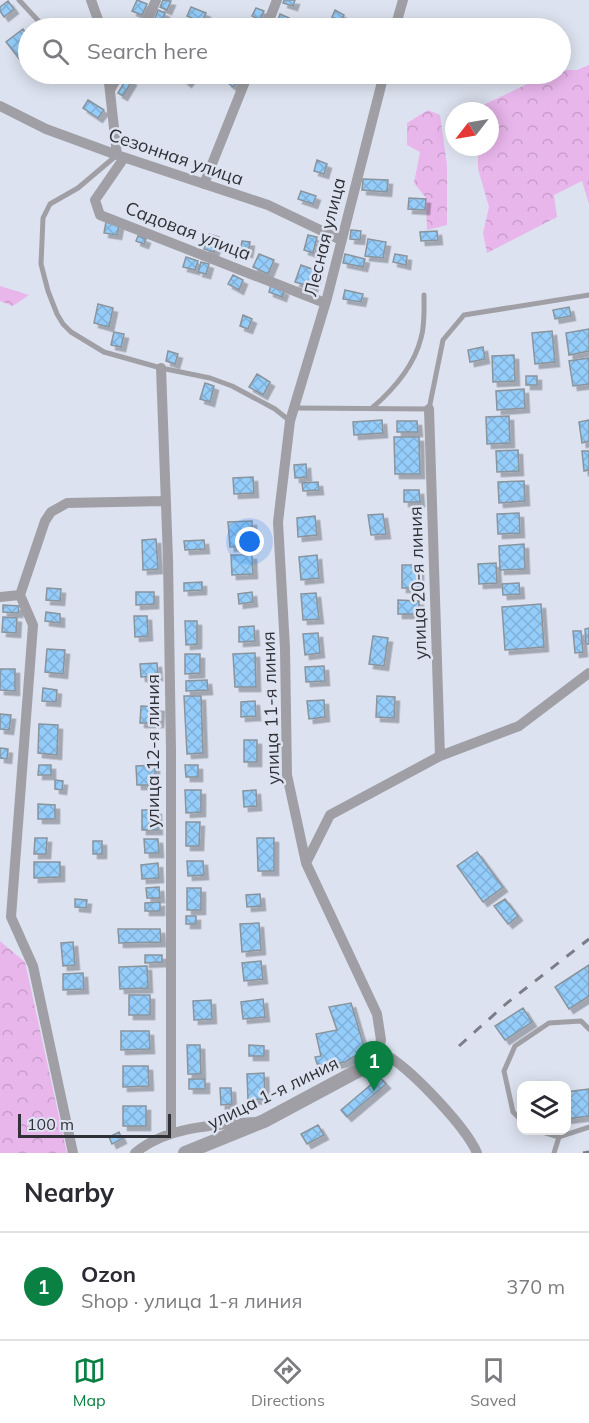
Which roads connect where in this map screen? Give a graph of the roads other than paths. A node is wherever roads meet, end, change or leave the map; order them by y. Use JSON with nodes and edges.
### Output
{"nodes":[{"id":1,"x":19,"y":0,"type":"edge"},
{"id":2,"x":91,"y":0,"type":"edge"},
{"id":3,"x":156,"y":0,"type":"edge"},
{"id":4,"x":277,"y":0,"type":"edge"},
{"id":5,"x":403,"y":0,"type":"edge"},
{"id":6,"x":36,"y":18,"type":"edge"},
{"id":7,"x":97,"y":18,"type":"edge"},
{"id":8,"x":148,"y":18,"type":"edge"},
{"id":9,"x":270,"y":18,"type":"edge"},
{"id":10,"x":398,"y":18,"type":"edge"},
{"id":11,"x":109,"y":84,"type":"edge"},
{"id":12,"x":113,"y":84,"type":"edge"},
{"id":13,"x":244,"y":84,"type":"edge"},
{"id":14,"x":381,"y":84,"type":"edge"},
{"id":15,"x":110,"y":90,"type":"junction"},
{"id":16,"x":0,"y":106,"type":"edge"},
{"id":17,"x":121,"y":157,"type":"junction"},
{"id":18,"x":204,"y":184,"type":"junction"},
{"id":19,"x":341,"y":240,"type":"junction"},
{"id":20,"x":424,"y":295,"type":"dead end"},
{"id":21,"x":589,"y":295,"type":"edge"},
{"id":22,"x":326,"y":303,"type":"junction"},
{"id":23,"x":161,"y":368,"type":"junction"},
{"id":24,"x":294,"y":408,"type":"junction"},
{"id":25,"x":372,"y":408,"type":"junction"},
{"id":26,"x":429,"y":410,"type":"junction"},
{"id":27,"x":290,"y":421,"type":"junction"},
{"id":28,"x":164,"y":501,"type":"junction"},
{"id":29,"x":20,"y":595,"type":"junction"},
{"id":30,"x":0,"y":597,"type":"edge"},
{"id":31,"x":589,"y":673,"type":"edge"},
{"id":32,"x":440,"y":756,"type":"junction"},
{"id":33,"x":306,"y":863,"type":"junction"},
{"id":34,"x":589,"y":1029,"type":"edge"},
{"id":35,"x":376,"y":1061,"type":"junction"},
{"id":36,"x":517,"y":1116,"type":"edge"},
{"id":37,"x":264,"y":1121,"type":"junction"},
{"id":38,"x":589,"y":1126,"type":"edge"},
{"id":39,"x":171,"y":1134,"type":"junction"},
{"id":40,"x":551,"y":1135,"type":"edge"},
{"id":41,"x":559,"y":1137,"type":"junction"},
{"id":42,"x":73,"y":1153,"type":"edge"},
{"id":43,"x":135,"y":1153,"type":"edge"},
{"id":44,"x":185,"y":1153,"type":"edge"},
{"id":45,"x":477,"y":1153,"type":"edge"},
{"id":46,"x":554,"y":1153,"type":"edge"}],
"edges":[{"from":1,"to":6,"type":"lane"},
{"from":2,"to":7,"type":"street"},
{"from":3,"to":8,"type":"street"},
{"from":4,"to":9,"type":"street"},
{"from":5,"to":10,"type":"street"},
{"from":11,"to":15,"type":"street"},
{"from":12,"to":15,"type":"street"},
{"from":13,"to":18,"type":"street"},
{"from":14,"to":19,"type":"street","name":"Лесная улица"},
{"from":15,"to":17,"type":"street"},
{"from":16,"to":17,"type":"street","name":"Сезонная улица"},
{"from":17,"to":18,"type":"street","name":"Сезонная улица"},
{"from":17,"to":22,"type":"street","name":"Садовая улица"},
{"from":17,"to":23,"type":"lane"},
{"from":18,"to":19,"type":"street","name":"Сезонная улица"},
{"from":19,"to":22,"type":"street","name":"Лесная улица"},
{"from":20,"to":25,"type":"lane"},
{"from":21,"to":26,"type":"lane"},
{"from":22,"to":24,"type":"street","name":"Лесная улица"},
{"from":23,"to":27,"type":"lane"},
{"from":23,"to":28,"type":"street","name":"улица 12-я линия"},
{"from":24,"to":25,"type":"lane"},
{"from":24,"to":27,"type":"street","name":"улица 11-я линия"},
{"from":25,"to":26,"type":"lane"},
{"from":26,"to":32,"type":"street","name":"улица 20-я линия"},
{"from":27,"to":33,"type":"street","name":"улица 11-я линия"},
{"from":28,"to":29,"type":"street"},
{"from":28,"to":39,"type":"street","name":"улица 12-я линия"},
{"from":29,"to":30,"type":"street"},
{"from":29,"to":42,"type":"street"},
{"from":31,"to":32,"type":"street"},
{"from":32,"to":33,"type":"street"},
{"from":33,"to":35,"type":"street","name":"улица 11-я линия"},
{"from":34,"to":36,"type":"lane"},
{"from":35,"to":37,"type":"street","name":"улица 1-я линия"},
{"from":35,"to":45,"type":"street"},
{"from":37,"to":39,"type":"street"},
{"from":37,"to":44,"type":"street","name":"улица 1-я линия"},
{"from":38,"to":41,"type":"lane"},
{"from":39,"to":43,"type":"street"},
{"from":40,"to":41,"type":"lane"},
{"from":41,"to":46,"type":"lane"}]}
